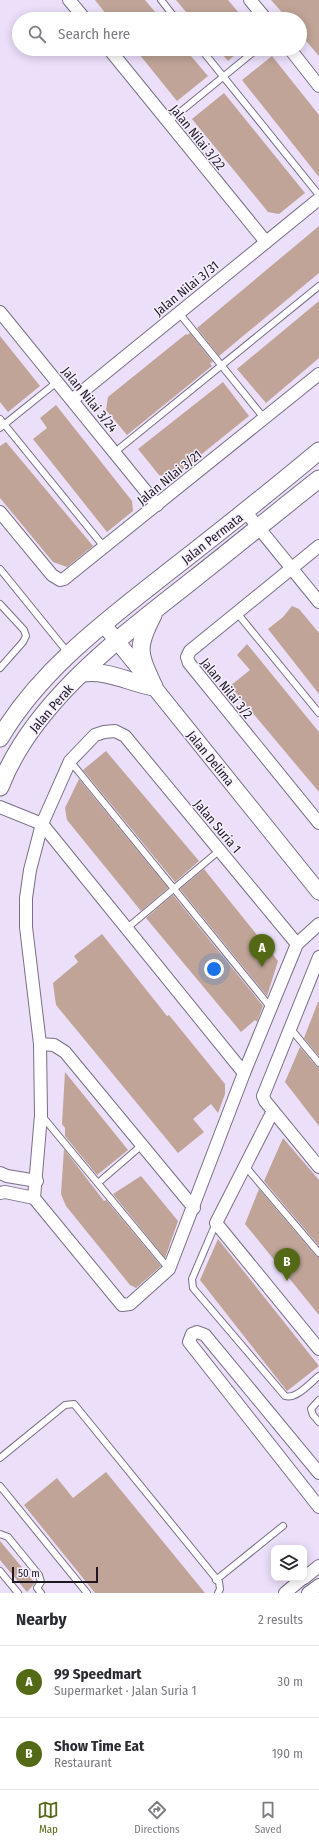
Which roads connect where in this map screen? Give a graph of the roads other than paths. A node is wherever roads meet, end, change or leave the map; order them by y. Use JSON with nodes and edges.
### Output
{"nodes":[{"id":1,"x":69,"y":0,"type":"edge"},
{"id":2,"x":161,"y":0,"type":"edge"},
{"id":3,"x":250,"y":0,"type":"edge"},
{"id":4,"x":78,"y":12,"type":"edge"},
{"id":5,"x":170,"y":12,"type":"edge"},
{"id":6,"x":260,"y":12,"type":"edge"},
{"id":7,"x":115,"y":56,"type":"edge"},
{"id":8,"x":206,"y":56,"type":"edge"},
{"id":9,"x":248,"y":56,"type":"edge"},
{"id":10,"x":295,"y":56,"type":"edge"},
{"id":11,"x":223,"y":77,"type":"junction"},
{"id":12,"x":319,"y":86,"type":"edge"},
{"id":13,"x":168,"y":122,"type":"junction"},
{"id":14,"x":319,"y":195,"type":"edge"},
{"id":15,"x":319,"y":199,"type":"edge"},
{"id":16,"x":266,"y":242,"type":"junction"},
{"id":17,"x":319,"y":286,"type":"edge"},
{"id":18,"x":0,"y":312,"type":"edge"},
{"id":19,"x":179,"y":313,"type":"junction"},
{"id":20,"x":222,"y":366,"type":"junction"},
{"id":21,"x":319,"y":374,"type":"edge"},
{"id":22,"x":57,"y":382,"type":"junction"},
{"id":23,"x":72,"y":400,"type":"junction"},
{"id":24,"x":264,"y":418,"type":"junction"},
{"id":25,"x":0,"y":419,"type":"edge"},
{"id":26,"x":2,"y":427,"type":"edge"},
{"id":27,"x":319,"y":451,"type":"edge"},
{"id":28,"x":114,"y":452,"type":"junction"},
{"id":29,"x":319,"y":478,"type":"edge"},
{"id":30,"x":157,"y":505,"type":"junction"},
{"id":31,"x":245,"y":511,"type":"junction"},
{"id":32,"x":0,"y":512,"type":"edge"},
{"id":33,"x":259,"y":528,"type":"junction"},
{"id":34,"x":319,"y":546,"type":"edge"},
{"id":35,"x":105,"y":548,"type":"junction"},
{"id":36,"x":292,"y":568,"type":"junction"},
{"id":37,"x":0,"y":569,"type":"edge"},
{"id":38,"x":319,"y":602,"type":"edge"},
{"id":39,"x":0,"y":604,"type":"edge"},
{"id":40,"x":156,"y":609,"type":"junction"},
{"id":41,"x":237,"y":613,"type":"junction"},
{"id":42,"x":104,"y":624,"type":"junction"},
{"id":43,"x":118,"y":642,"type":"junction"},
{"id":44,"x":68,"y":654,"type":"junction"},
{"id":45,"x":0,"y":668,"type":"edge"},
{"id":46,"x":83,"y":673,"type":"junction"},
{"id":47,"x":154,"y":687,"type":"junction"},
{"id":48,"x":319,"y":713,"type":"edge"},
{"id":49,"x":0,"y":738,"type":"edge"},
{"id":50,"x":70,"y":761,"type":"junction"},
{"id":51,"x":0,"y":787,"type":"edge"},
{"id":52,"x":0,"y":807,"type":"edge"},
{"id":53,"x":317,"y":816,"type":"edge"},
{"id":54,"x":42,"y":824,"type":"junction"},
{"id":55,"x":220,"y":850,"type":"junction"},
{"id":56,"x":175,"y":888,"type":"junction"},
{"id":57,"x":319,"y":892,"type":"edge"},
{"id":58,"x":319,"y":924,"type":"edge"},
{"id":59,"x":126,"y":929,"type":"junction"},
{"id":60,"x":297,"y":944,"type":"junction"},
{"id":61,"x":319,"y":956,"type":"edge"},
{"id":62,"x":317,"y":971,"type":"edge"},
{"id":63,"x":272,"y":1009,"type":"junction"},
{"id":64,"x":290,"y":1028,"type":"junction"},
{"id":65,"x":40,"y":1044,"type":"junction"},
{"id":66,"x":319,"y":1063,"type":"edge"},
{"id":67,"x":244,"y":1073,"type":"junction"},
{"id":68,"x":273,"y":1111,"type":"junction"},
{"id":69,"x":41,"y":1115,"type":"junction"},
{"id":70,"x":142,"y":1145,"type":"junction"},
{"id":71,"x":245,"y":1166,"type":"junction"},
{"id":72,"x":319,"y":1167,"type":"edge"},
{"id":73,"x":0,"y":1173,"type":"edge"},
{"id":74,"x":37,"y":1181,"type":"junction"},
{"id":75,"x":98,"y":1183,"type":"junction"},
{"id":76,"x":0,"y":1193,"type":"edge"},
{"id":77,"x":34,"y":1198,"type":"junction"},
{"id":78,"x":194,"y":1208,"type":"junction"},
{"id":79,"x":216,"y":1223,"type":"junction"},
{"id":80,"x":319,"y":1253,"type":"edge"},
{"id":81,"x":169,"y":1269,"type":"junction"},
{"id":82,"x":319,"y":1349,"type":"edge"},
{"id":83,"x":319,"y":1376,"type":"edge"},
{"id":84,"x":319,"y":1400,"type":"edge"},
{"id":85,"x":319,"y":1422,"type":"edge"},
{"id":86,"x":0,"y":1458,"type":"edge"},
{"id":87,"x":319,"y":1473,"type":"edge"},
{"id":88,"x":0,"y":1486,"type":"edge"},
{"id":89,"x":319,"y":1507,"type":"edge"},
{"id":90,"x":283,"y":1526,"type":"dead end"},
{"id":91,"x":0,"y":1534,"type":"edge"},
{"id":92,"x":319,"y":1566,"type":"edge"},
{"id":93,"x":0,"y":1571,"type":"edge"},
{"id":94,"x":307,"y":1576,"type":"edge"},
{"id":95,"x":216,"y":1580,"type":"junction"},
{"id":96,"x":300,"y":1581,"type":"edge"},
{"id":97,"x":319,"y":1584,"type":"edge"},
{"id":98,"x":39,"y":1591,"type":"edge"},
{"id":99,"x":18,"y":1593,"type":"edge"},
{"id":100,"x":31,"y":1593,"type":"edge"},
{"id":101,"x":87,"y":1593,"type":"edge"},
{"id":102,"x":218,"y":1593,"type":"edge"},
{"id":103,"x":285,"y":1593,"type":"edge"},
{"id":104,"x":308,"y":1593,"type":"edge"}],
"edges":[{"from":1,"to":4,"type":"street"},
{"from":2,"to":5,"type":"lane"},
{"from":3,"to":6,"type":"street"},
{"from":7,"to":13,"type":"street","name":"Jalan Nilai 3/22"},
{"from":8,"to":11,"type":"lane"},
{"from":9,"to":11,"type":"lane"},
{"from":10,"to":12,"type":"street"},
{"from":11,"to":13,"type":"lane"},
{"from":11,"to":14,"type":"lane"},
{"from":13,"to":16,"type":"street","name":"Jalan Nilai 3/22"},
{"from":15,"to":16,"type":"street","name":"Jalan Nilai 3/31"},
{"from":16,"to":19,"type":"street","name":"Jalan Nilai 3/31"},
{"from":17,"to":20,"type":"lane"},
{"from":18,"to":22,"type":"street","name":"Jalan Nilai 3/24"},
{"from":19,"to":20,"type":"lane"},
{"from":19,"to":23,"type":"street","name":"Jalan Nilai 3/31"},
{"from":20,"to":24,"type":"lane"},
{"from":20,"to":28,"type":"lane"},
{"from":21,"to":24,"type":"street","name":"Jalan Nilai 3/21"},
{"from":22,"to":23,"type":"street","name":"Jalan Nilai 3/24"},
{"from":22,"to":26,"type":"lane"},
{"from":23,"to":28,"type":"street","name":"Jalan Nilai 3/24"},
{"from":24,"to":30,"type":"street","name":"Jalan Nilai 3/21"},
{"from":25,"to":26,"type":"lane"},
{"from":26,"to":35,"type":"lane"},
{"from":27,"to":31,"type":"main road","name":"Jalan Permata"},
{"from":28,"to":30,"type":"street","name":"Jalan Nilai 3/24"},
{"from":29,"to":33,"type":"main road","name":"Jalan Permata"},
{"from":30,"to":35,"type":"street","name":"Jalan Nilai 3/21"},
{"from":31,"to":33,"type":"street"},
{"from":31,"to":42,"type":"main road","name":"Jalan Permata"},
{"from":32,"to":35,"type":"street","name":"Jalan Nilai 3/21"},
{"from":33,"to":36,"type":"street"},
{"from":33,"to":40,"type":"main road","name":"Jalan Permata"},
{"from":34,"to":36,"type":"street","name":"Jalan Nilai 3/2"},
{"from":36,"to":38,"type":"street"},
{"from":36,"to":41,"type":"street","name":"Jalan Nilai 3/2"},
{"from":37,"to":44,"type":"lane"},
{"from":39,"to":45,"type":"lane"},
{"from":40,"to":43,"type":"main road","name":"Jalan Permata"},
{"from":40,"to":47,"type":"main road"},
{"from":41,"to":48,"type":"lane"},
{"from":41,"to":53,"type":"street","name":"Jalan Nilai 3/2"},
{"from":42,"to":43,"type":"street","name":"Jalan Delima"},
{"from":42,"to":44,"type":"main road","name":"Jalan Perak"},
{"from":43,"to":46,"type":"main road","name":"Jalan Perak"},
{"from":43,"to":47,"type":"street","name":"Jalan Delima"},
{"from":44,"to":49,"type":"main road","name":"Jalan Perak"},
{"from":46,"to":47,"type":"main road"},
{"from":46,"to":51,"type":"main road","name":"Jalan Perak"},
{"from":47,"to":57,"type":"street","name":"Jalan Delima"},
{"from":50,"to":54,"type":"street"},
{"from":50,"to":55,"type":"street","name":"Jalan Suria 1"},
{"from":50,"to":56,"type":"lane"},
{"from":52,"to":54,"type":"street"},
{"from":54,"to":59,"type":"street"},
{"from":54,"to":65,"type":"street"},
{"from":55,"to":56,"type":"lane"},
{"from":55,"to":60,"type":"street","name":"Jalan Suria 1"},
{"from":56,"to":59,"type":"lane"},
{"from":56,"to":63,"type":"lane"},
{"from":58,"to":60,"type":"street"},
{"from":59,"to":67,"type":"street"},
{"from":60,"to":63,"type":"street"},
{"from":61,"to":62,"type":"street"},
{"from":62,"to":64,"type":"street"},
{"from":63,"to":67,"type":"street"},
{"from":64,"to":66,"type":"lane"},
{"from":64,"to":68,"type":"street"},
{"from":65,"to":69,"type":"street"},
{"from":65,"to":70,"type":"street"},
{"from":67,"to":78,"type":"street"},
{"from":68,"to":71,"type":"street"},
{"from":68,"to":72,"type":"street"},
{"from":69,"to":74,"type":"street"},
{"from":69,"to":75,"type":"lane"},
{"from":70,"to":75,"type":"lane"},
{"from":70,"to":78,"type":"street"},
{"from":71,"to":79,"type":"street"},
{"from":71,"to":80,"type":"lane"},
{"from":73,"to":74,"type":"street"},
{"from":74,"to":77,"type":"street"},
{"from":75,"to":81,"type":"lane"},
{"from":76,"to":77,"type":"street"},
{"from":77,"to":81,"type":"street"},
{"from":78,"to":81,"type":"street"},
{"from":79,"to":82,"type":"street"},
{"from":79,"to":83,"type":"lane"},
{"from":84,"to":85,"type":"lane"},
{"from":86,"to":95,"type":"lane"},
{"from":87,"to":89,"type":"street"},
{"from":88,"to":101,"type":"lane"},
{"from":90,"to":95,"type":"lane"},
{"from":91,"to":98,"type":"lane"},
{"from":92,"to":94,"type":"street"},
{"from":93,"to":99,"type":"lane"},
{"from":95,"to":102,"type":"lane"},
{"from":96,"to":103,"type":"street"},
{"from":97,"to":104,"type":"street"},
{"from":98,"to":100,"type":"lane"}]}
